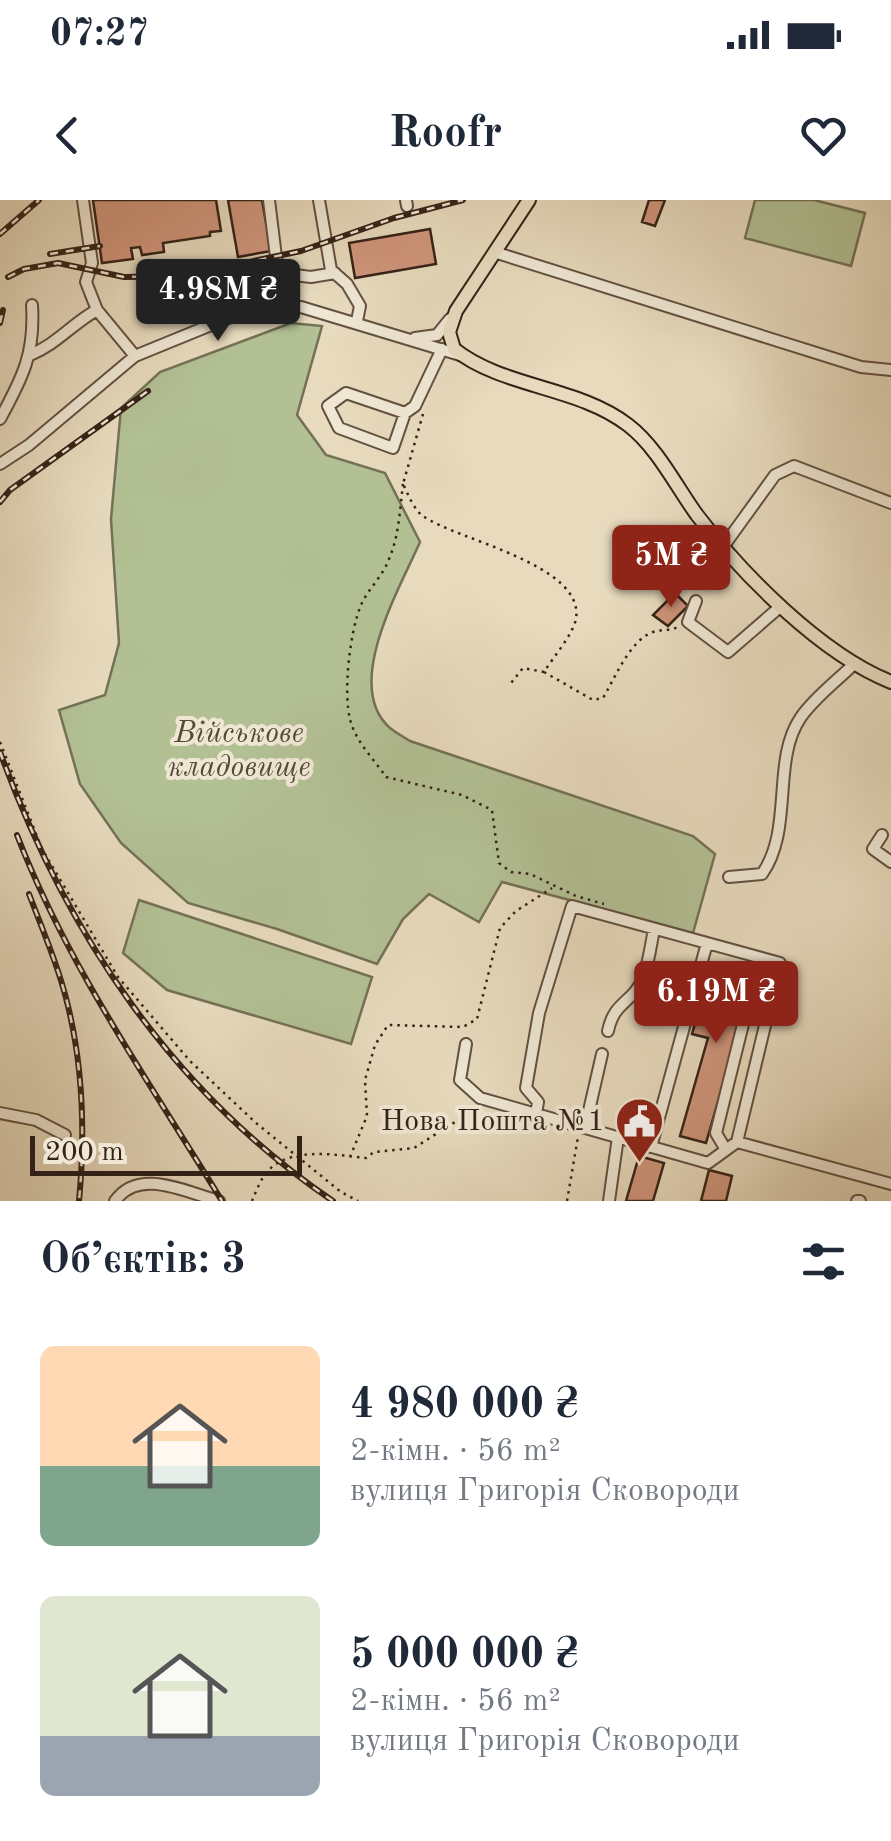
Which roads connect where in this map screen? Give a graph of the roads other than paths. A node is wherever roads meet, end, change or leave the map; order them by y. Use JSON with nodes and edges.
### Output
{"nodes":[{"id":1,"x":83,"y":200,"type":"edge"},
{"id":2,"x":269,"y":200,"type":"edge"},
{"id":3,"x":320,"y":200,"type":"edge"},
{"id":4,"x":529,"y":200,"type":"edge"},
{"id":5,"x":494,"y":252,"type":"junction"},
{"id":6,"x":335,"y":274,"type":"junction"},
{"id":7,"x":32,"y":305,"type":"dead end"},
{"id":8,"x":97,"y":310,"type":"junction"},
{"id":9,"x":456,"y":310,"type":"junction"},
{"id":10,"x":357,"y":321,"type":"junction"},
{"id":11,"x":410,"y":339,"type":"junction"},
{"id":12,"x":442,"y":349,"type":"junction"},
{"id":13,"x":30,"y":355,"type":"junction"},
{"id":14,"x":134,"y":356,"type":"junction"},
{"id":15,"x":465,"y":357,"type":"junction"},
{"id":16,"x":891,"y":370,"type":"edge"},
{"id":17,"x":405,"y":413,"type":"junction"},
{"id":18,"x":0,"y":418,"type":"edge"},
{"id":19,"x":0,"y":464,"type":"edge"},
{"id":20,"x":891,"y":502,"type":"edge"},
{"id":21,"x":722,"y":547,"type":"junction"},
{"id":22,"x":696,"y":601,"type":"dead end"},
{"id":23,"x":780,"y":606,"type":"junction"},
{"id":24,"x":856,"y":662,"type":"junction"},
{"id":25,"x":891,"y":682,"type":"edge"},
{"id":26,"x":882,"y":835,"type":"dead end"},
{"id":27,"x":891,"y":862,"type":"edge"},
{"id":28,"x":729,"y":877,"type":"dead end"},
{"id":29,"x":654,"y":929,"type":"junction"},
{"id":30,"x":707,"y":943,"type":"junction"},
{"id":31,"x":780,"y":963,"type":"junction"},
{"id":32,"x":608,"y":1032,"type":"dead end"},
{"id":33,"x":466,"y":1044,"type":"dead end"},
{"id":34,"x":602,"y":1054,"type":"dead end"},
{"id":35,"x":0,"y":1113,"type":"edge"},
{"id":36,"x":536,"y":1114,"type":"junction"},
{"id":37,"x":585,"y":1128,"type":"junction"},
{"id":38,"x":65,"y":1135,"type":"dead end"},
{"id":39,"x":618,"y":1137,"type":"junction"},
{"id":40,"x":737,"y":1142,"type":"junction"},
{"id":41,"x":651,"y":1146,"type":"junction"},
{"id":42,"x":726,"y":1150,"type":"junction"},
{"id":43,"x":891,"y":1184,"type":"edge"},
{"id":44,"x":201,"y":1198,"type":"edge"},
{"id":45,"x":115,"y":1201,"type":"edge"},
{"id":46,"x":219,"y":1201,"type":"edge"},
{"id":47,"x":609,"y":1201,"type":"edge"}],
"edges":[{"from":1,"to":8,"type":"street"},
{"from":2,"to":6,"type":"street"},
{"from":3,"to":6,"type":"street"},
{"from":4,"to":5,"type":"main road"},
{"from":5,"to":9,"type":"main road"},
{"from":5,"to":16,"type":"street"},
{"from":6,"to":10,"type":"street"},
{"from":7,"to":13,"type":"street"},
{"from":8,"to":13,"type":"street"},
{"from":8,"to":14,"type":"street"},
{"from":9,"to":11,"type":"street"},
{"from":9,"to":15,"type":"main road"},
{"from":10,"to":11,"type":"street"},
{"from":10,"to":14,"type":"street"},
{"from":11,"to":12,"type":"street"},
{"from":12,"to":15,"type":"street"},
{"from":12,"to":17,"type":"street"},
{"from":13,"to":18,"type":"street"},
{"from":14,"to":19,"type":"street"},
{"from":15,"to":21,"type":"main road"},
{"from":17,"to":17,"type":"street"},
{"from":20,"to":21,"type":"street"},
{"from":21,"to":23,"type":"main road"},
{"from":22,"to":23,"type":"street"},
{"from":23,"to":24,"type":"main road"},
{"from":24,"to":25,"type":"main road"},
{"from":24,"to":28,"type":"street"},
{"from":26,"to":27,"type":"street"},
{"from":29,"to":30,"type":"street"},
{"from":29,"to":32,"type":"street"},
{"from":29,"to":36,"type":"street"},
{"from":30,"to":31,"type":"street"},
{"from":30,"to":41,"type":"street"},
{"from":31,"to":40,"type":"street"},
{"from":31,"to":42,"type":"street"},
{"from":33,"to":36,"type":"street"},
{"from":34,"to":37,"type":"street"},
{"from":35,"to":38,"type":"street"},
{"from":36,"to":37,"type":"street"},
{"from":37,"to":39,"type":"street"},
{"from":39,"to":41,"type":"street"},
{"from":39,"to":47,"type":"street"},
{"from":40,"to":42,"type":"street"},
{"from":40,"to":43,"type":"street"},
{"from":41,"to":42,"type":"street"},
{"from":44,"to":45,"type":"street"},
{"from":44,"to":46,"type":"street"}]}
